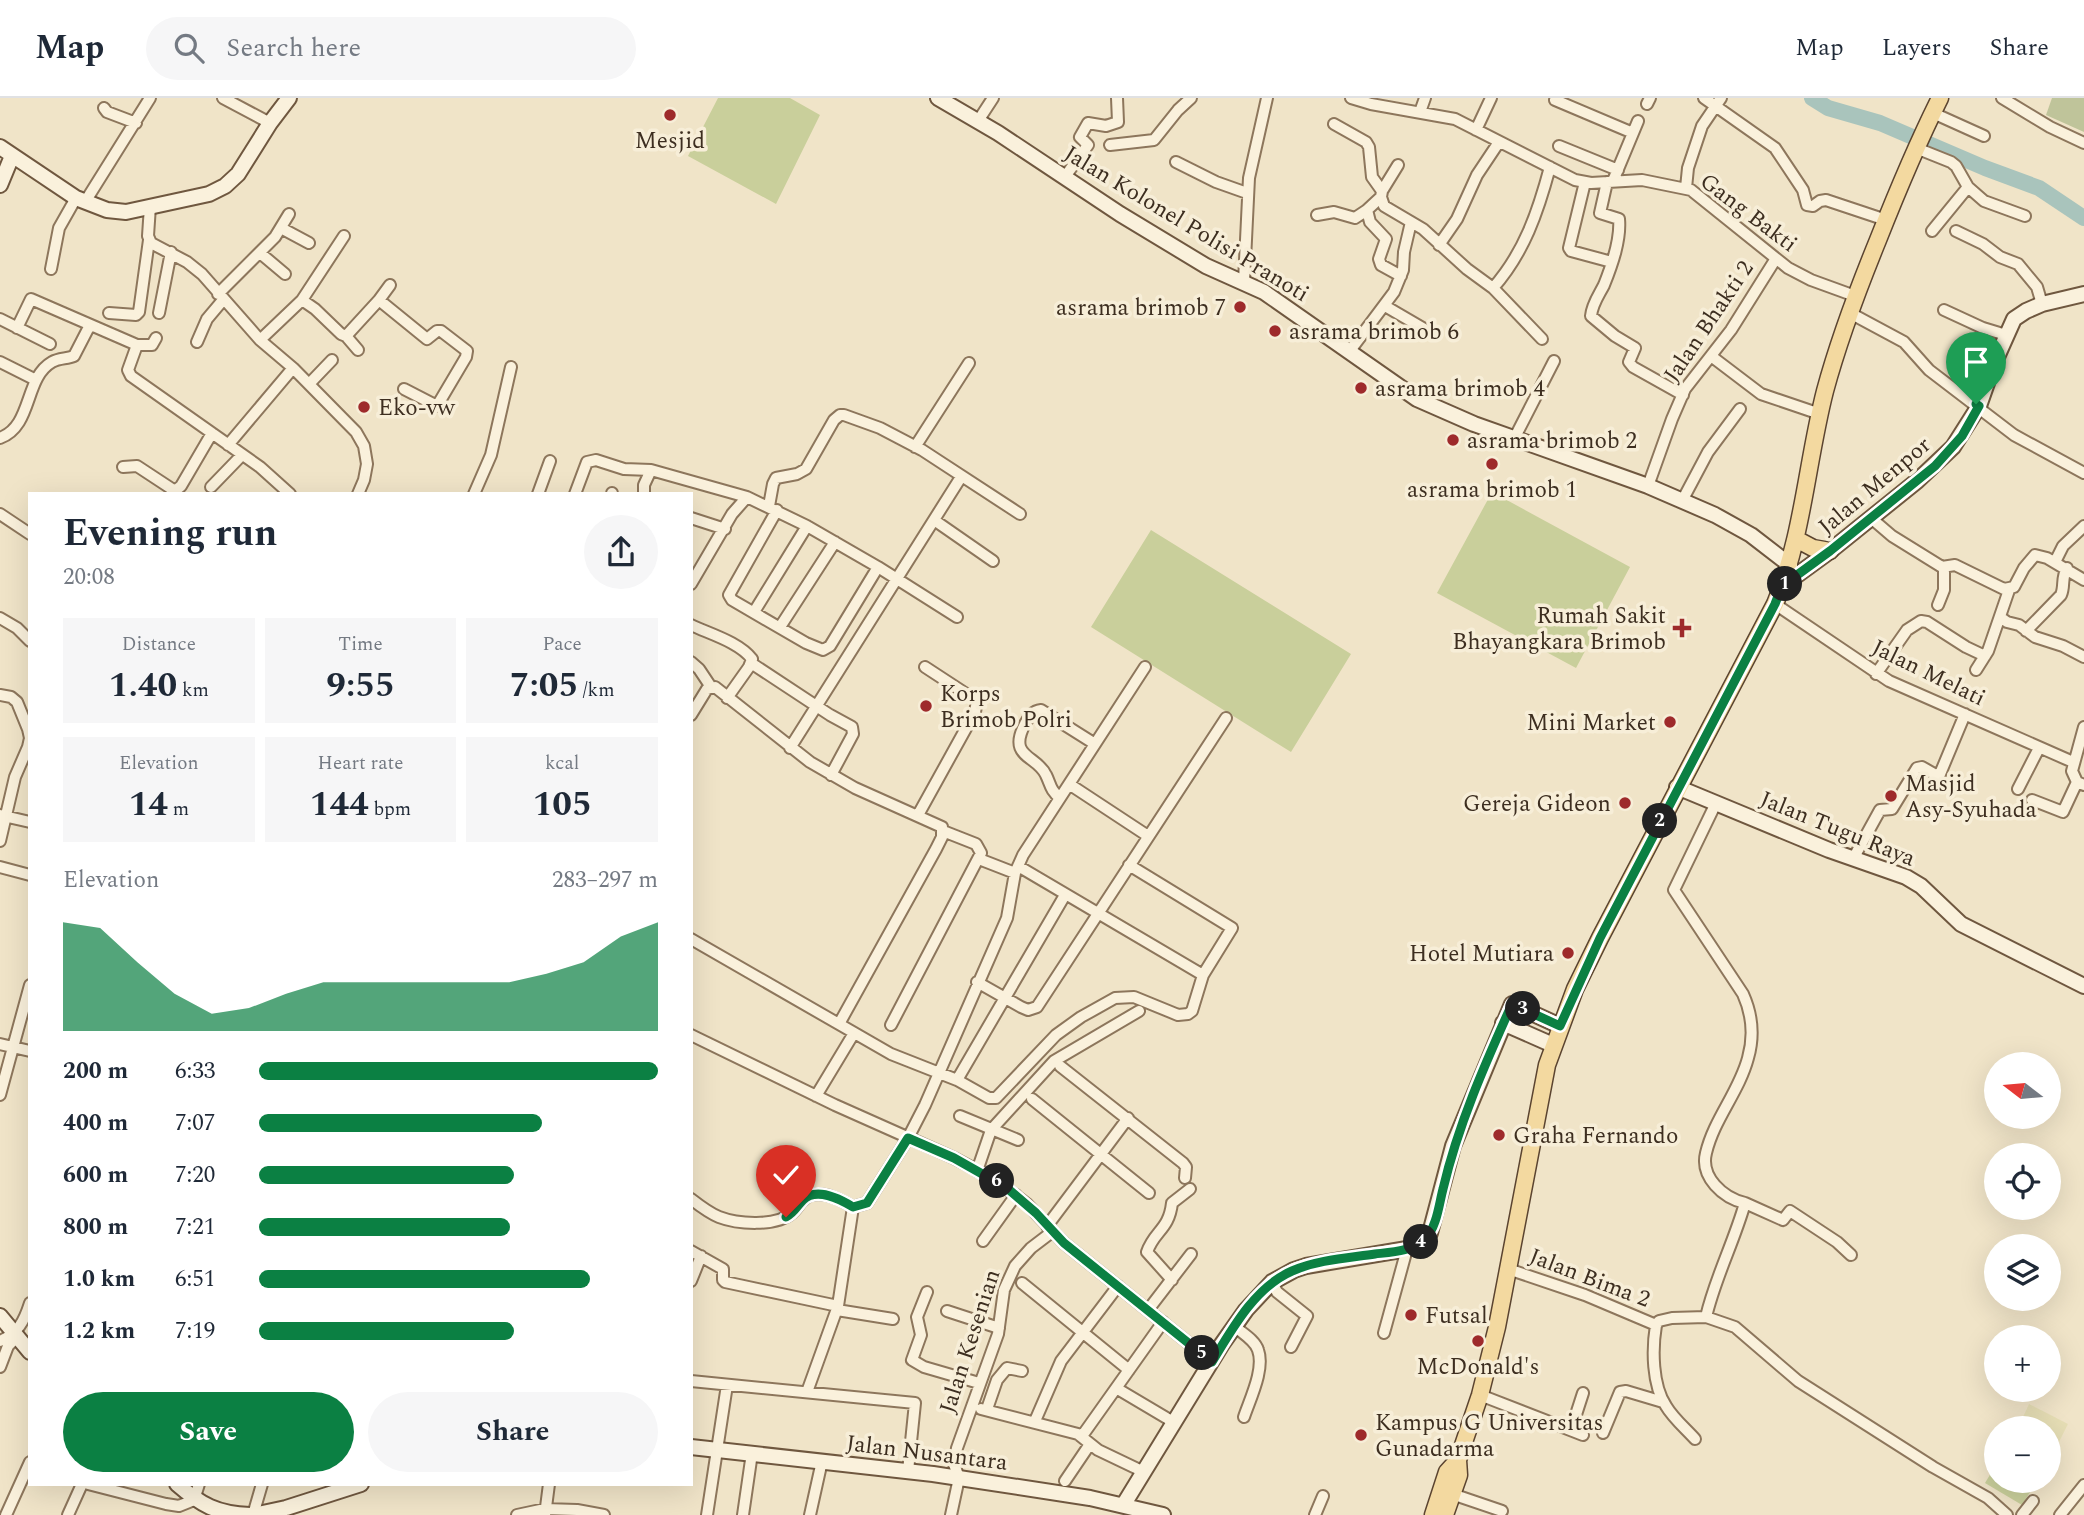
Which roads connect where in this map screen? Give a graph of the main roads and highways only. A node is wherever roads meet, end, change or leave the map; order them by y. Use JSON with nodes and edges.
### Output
{"nodes":[{"id":1,"x":1937,"y":105,"type":"edge"},
{"id":2,"x":1796,"y":539,"type":"junction"},
{"id":3,"x":1830,"y":551,"type":"road end"},
{"id":4,"x":1458,"y":1460,"type":"junction"},
{"id":5,"x":1433,"y":1515,"type":"edge"},
{"id":6,"x":1445,"y":1515,"type":"edge"}],
"edges":[{"from":1,"to":2,"type":"main road"},
{"from":2,"to":3,"type":"main road"},
{"from":2,"to":4,"type":"main road"},
{"from":4,"to":5,"type":"main road"},
{"from":4,"to":6,"type":"main road"}]}
